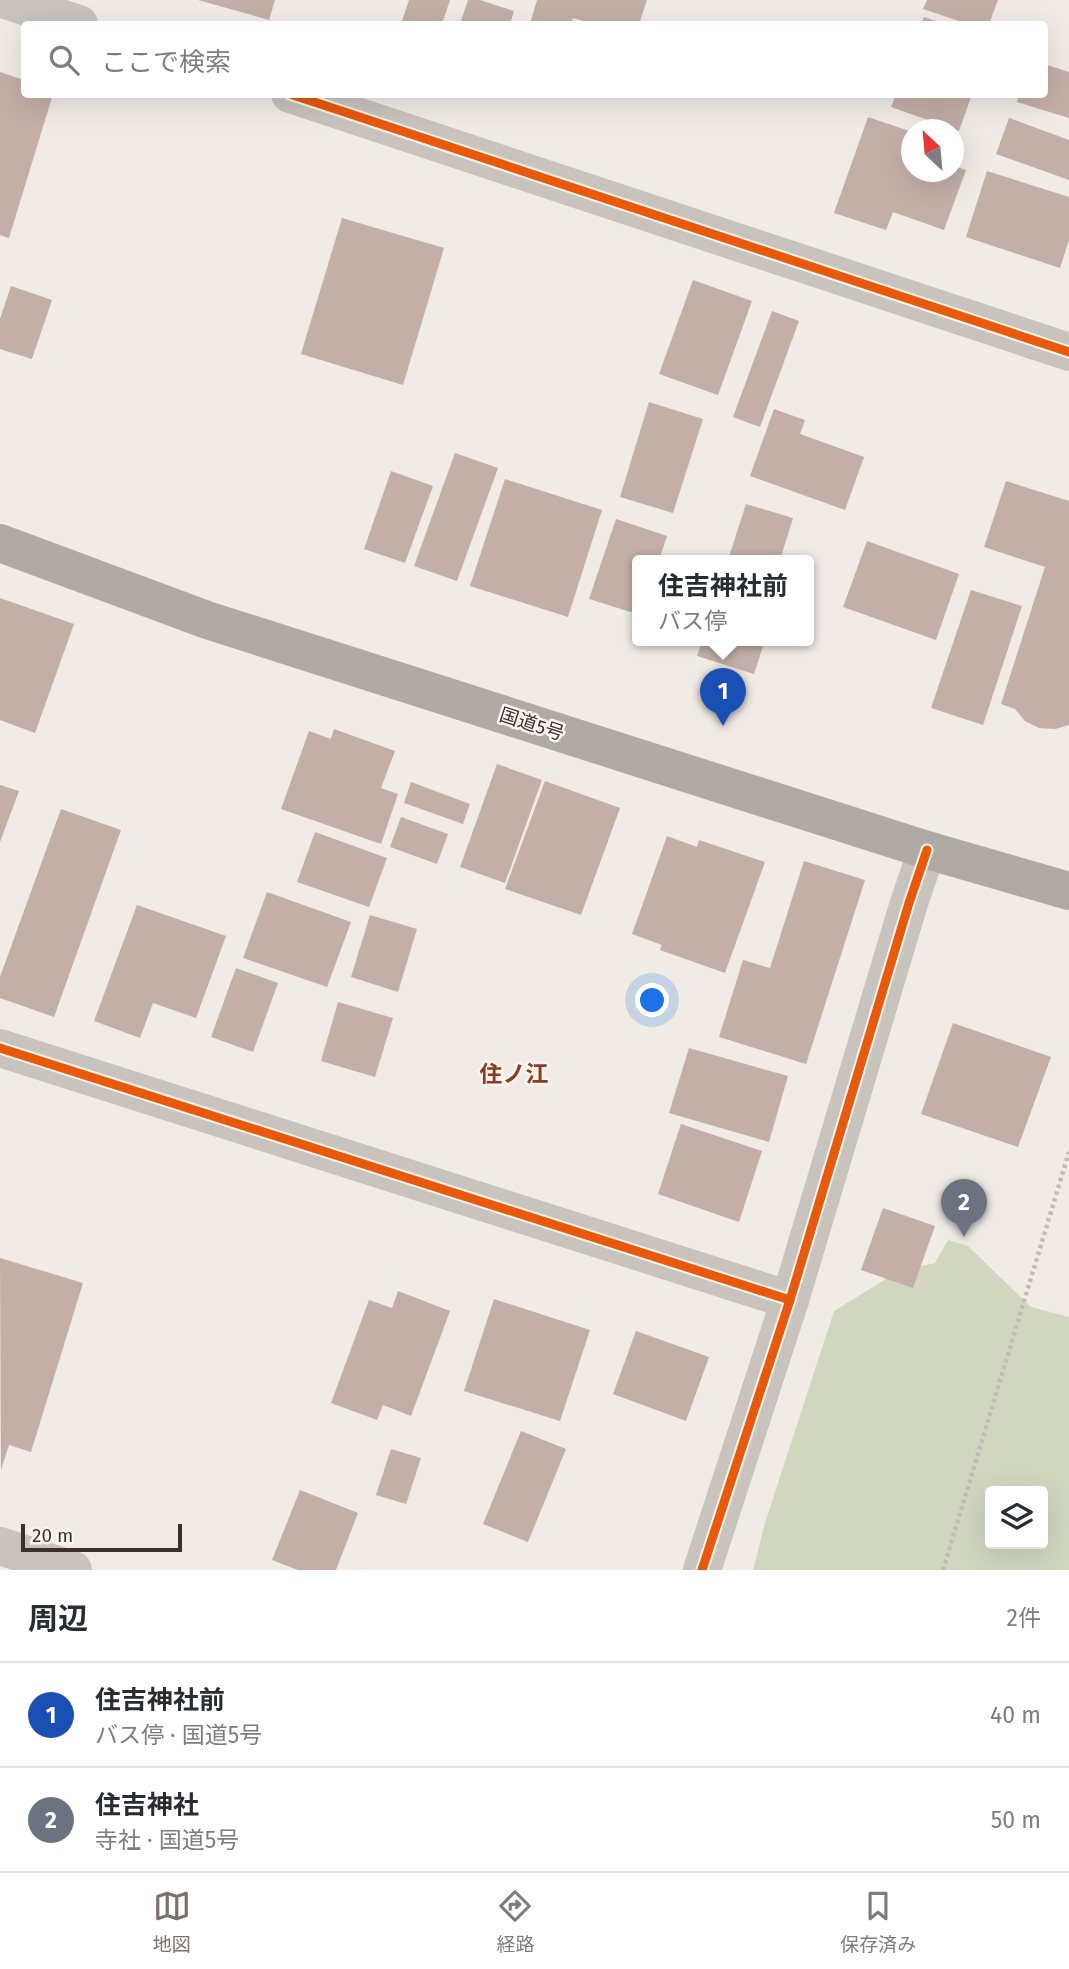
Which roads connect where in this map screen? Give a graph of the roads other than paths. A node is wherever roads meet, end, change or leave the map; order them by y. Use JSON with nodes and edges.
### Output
{"nodes":[{"id":1,"x":5,"y":0,"type":"edge"},
{"id":2,"x":70,"y":21,"type":"edge"},
{"id":3,"x":302,"y":98,"type":"edge"},
{"id":4,"x":1069,"y":352,"type":"edge"},
{"id":5,"x":0,"y":543,"type":"edge"},
{"id":6,"x":927,"y":850,"type":"junction"},
{"id":7,"x":1069,"y":891,"type":"edge"},
{"id":8,"x":0,"y":1048,"type":"edge"},
{"id":9,"x":790,"y":1300,"type":"junction"},
{"id":10,"x":0,"y":1546,"type":"edge"},
{"id":11,"x":73,"y":1570,"type":"edge"},
{"id":12,"x":702,"y":1570,"type":"edge"}],
"edges":[{"from":1,"to":2,"type":"street"},
{"from":3,"to":4,"type":"street"},
{"from":5,"to":6,"type":"highway","name":"国道5号"},
{"from":6,"to":7,"type":"highway","name":"国道5号"},
{"from":6,"to":9,"type":"street"},
{"from":8,"to":9,"type":"street"},
{"from":9,"to":12,"type":"street"},
{"from":10,"to":11,"type":"street"}]}
